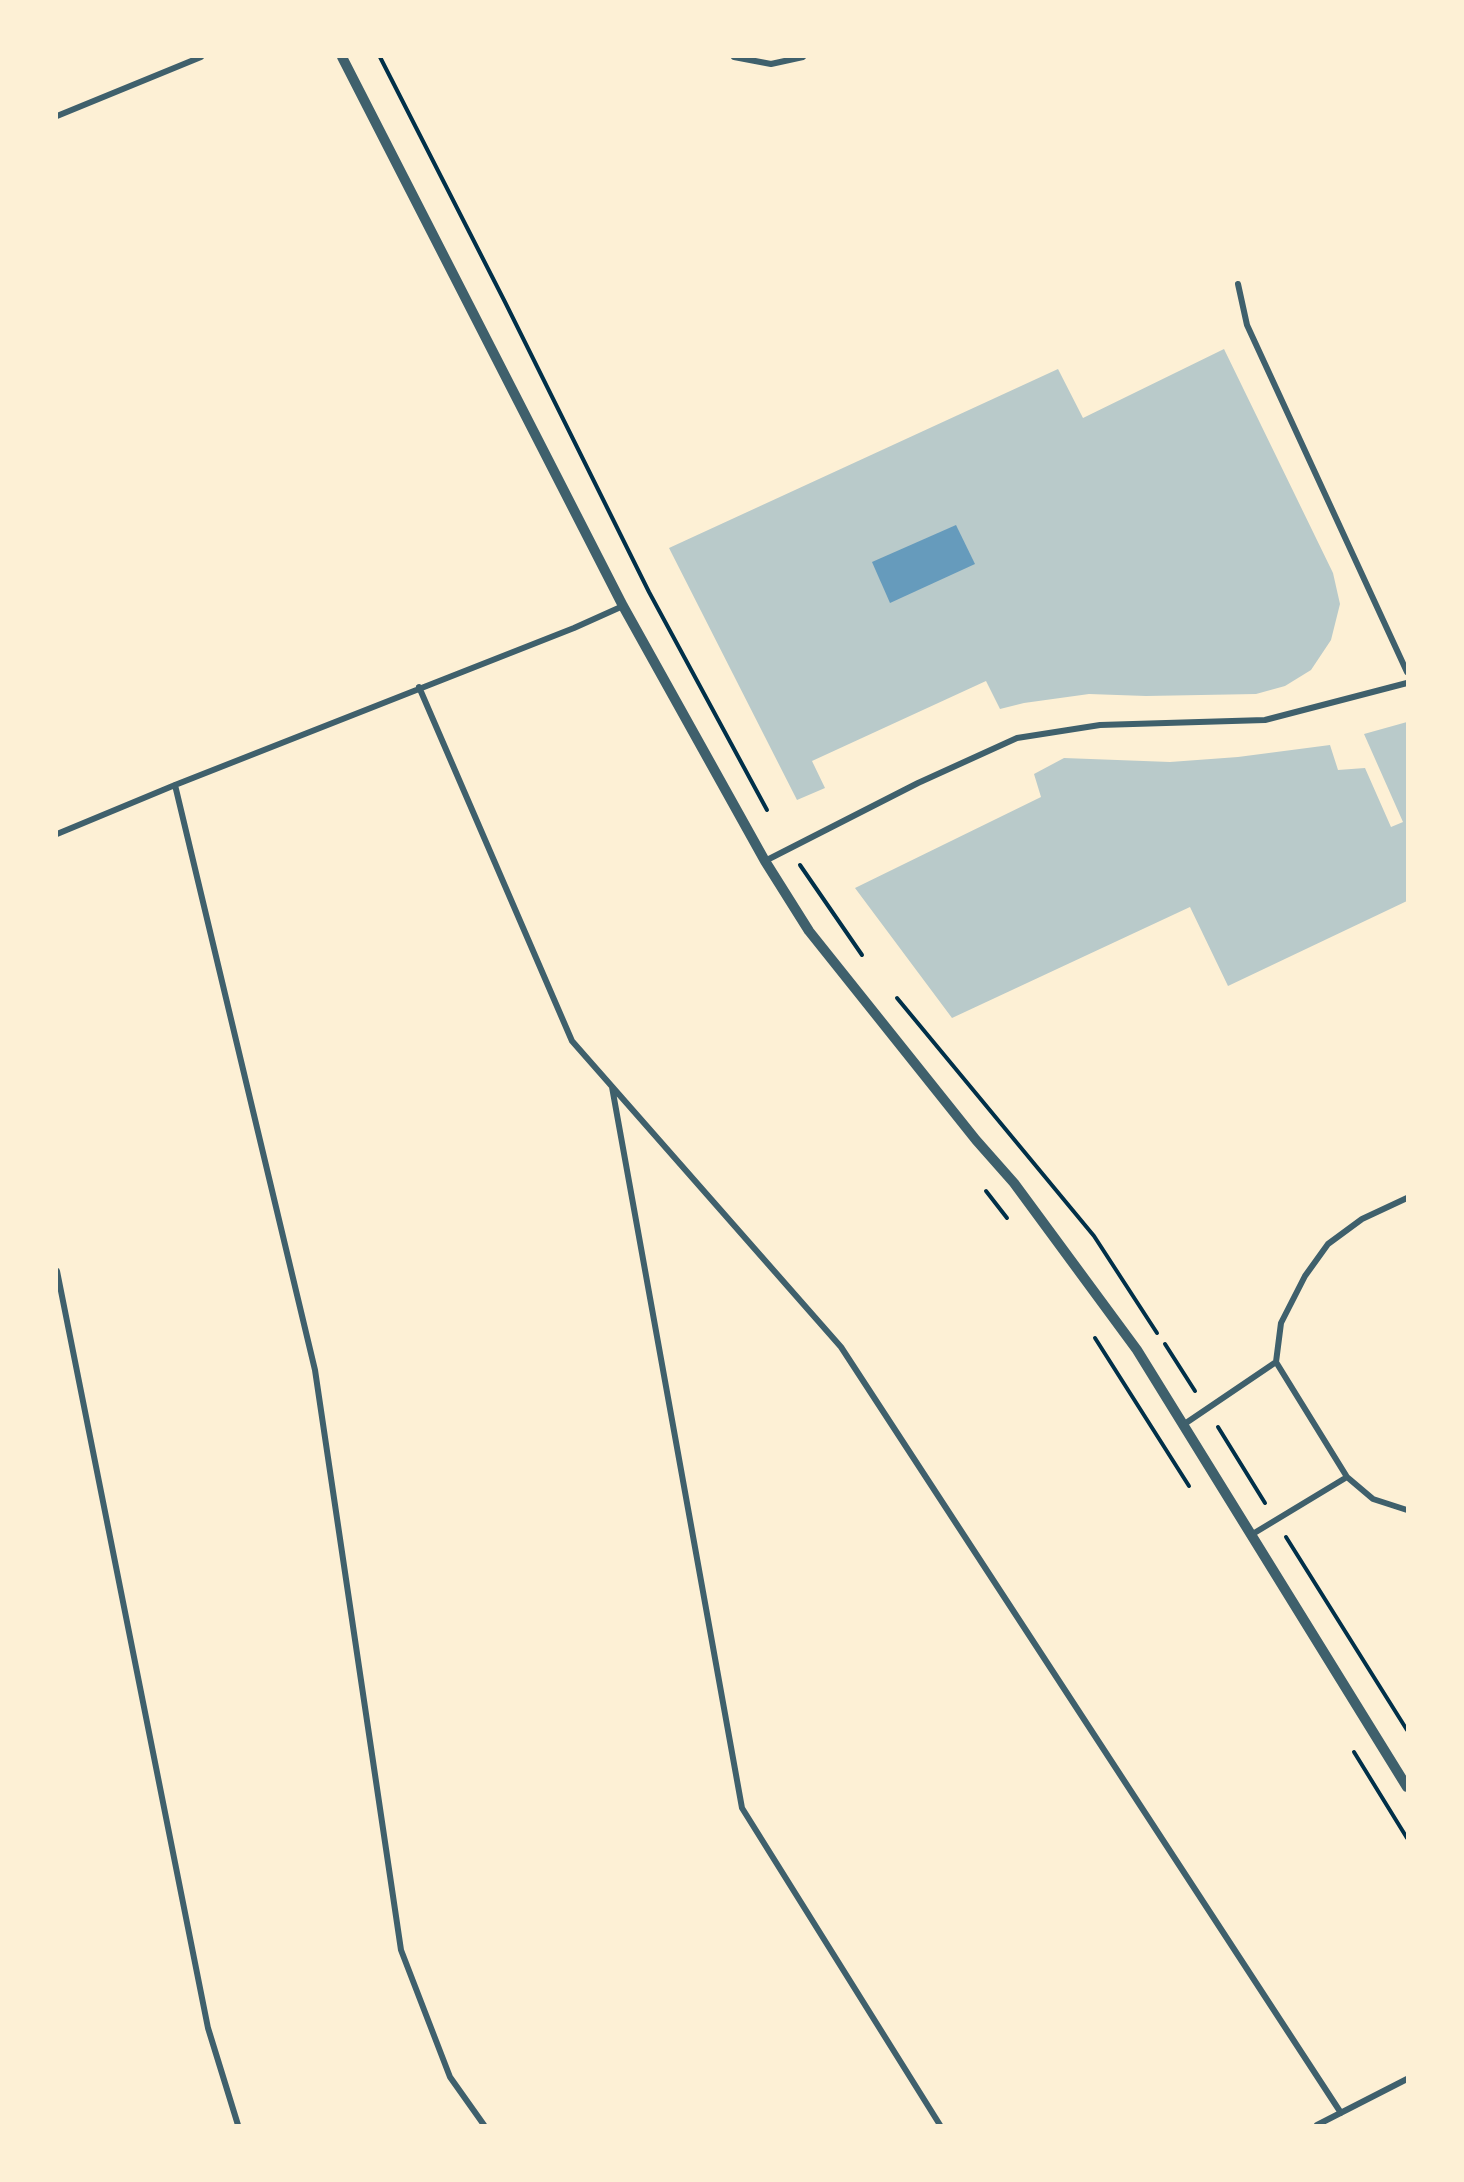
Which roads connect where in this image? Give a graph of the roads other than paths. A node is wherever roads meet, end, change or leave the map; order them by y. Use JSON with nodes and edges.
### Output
{"nodes":[{"id":1,"x":201,"y":57,"type":"edge"},
{"id":2,"x":342,"y":57,"type":"edge"},
{"id":3,"x":734,"y":57,"type":"edge"},
{"id":4,"x":803,"y":57,"type":"edge"},
{"id":5,"x":57,"y":116,"type":"edge"},
{"id":6,"x":1238,"y":284,"type":"dead end"},
{"id":7,"x":623,"y":606,"type":"junction"},
{"id":8,"x":1407,"y":672,"type":"edge"},
{"id":9,"x":1407,"y":683,"type":"edge"},
{"id":10,"x":419,"y":687,"type":"junction"},
{"id":11,"x":175,"y":784,"type":"junction"},
{"id":12,"x":57,"y":834,"type":"edge"},
{"id":13,"x":765,"y":861,"type":"junction"},
{"id":14,"x":612,"y":1086,"type":"junction"},
{"id":15,"x":1407,"y":1198,"type":"edge"},
{"id":16,"x":57,"y":1271,"type":"edge"},
{"id":17,"x":1276,"y":1362,"type":"junction"},
{"id":18,"x":1183,"y":1425,"type":"junction"},
{"id":19,"x":1347,"y":1477,"type":"junction"},
{"id":20,"x":1407,"y":1510,"type":"edge"},
{"id":21,"x":1250,"y":1535,"type":"junction"},
{"id":22,"x":1407,"y":1787,"type":"edge"},
{"id":23,"x":1407,"y":2079,"type":"edge"},
{"id":24,"x":1341,"y":2113,"type":"junction"},
{"id":25,"x":238,"y":2125,"type":"edge"},
{"id":26,"x":484,"y":2125,"type":"edge"},
{"id":27,"x":940,"y":2125,"type":"edge"},
{"id":28,"x":1317,"y":2125,"type":"edge"}],
"edges":[{"from":1,"to":5,"type":"street"},
{"from":2,"to":7,"type":"street"},
{"from":3,"to":4,"type":"street"},
{"from":6,"to":8,"type":"street"},
{"from":7,"to":10,"type":"street"},
{"from":7,"to":13,"type":"street"},
{"from":9,"to":13,"type":"street"},
{"from":10,"to":11,"type":"street"},
{"from":10,"to":14,"type":"street"},
{"from":11,"to":12,"type":"street"},
{"from":11,"to":26,"type":"street"},
{"from":13,"to":18,"type":"street"},
{"from":14,"to":24,"type":"street"},
{"from":14,"to":27,"type":"street"},
{"from":15,"to":17,"type":"street"},
{"from":16,"to":25,"type":"street"},
{"from":17,"to":18,"type":"street"},
{"from":17,"to":19,"type":"street"},
{"from":18,"to":21,"type":"street"},
{"from":19,"to":20,"type":"street"},
{"from":19,"to":21,"type":"street"},
{"from":21,"to":22,"type":"street"},
{"from":23,"to":24,"type":"street"},
{"from":24,"to":28,"type":"street"}]}
